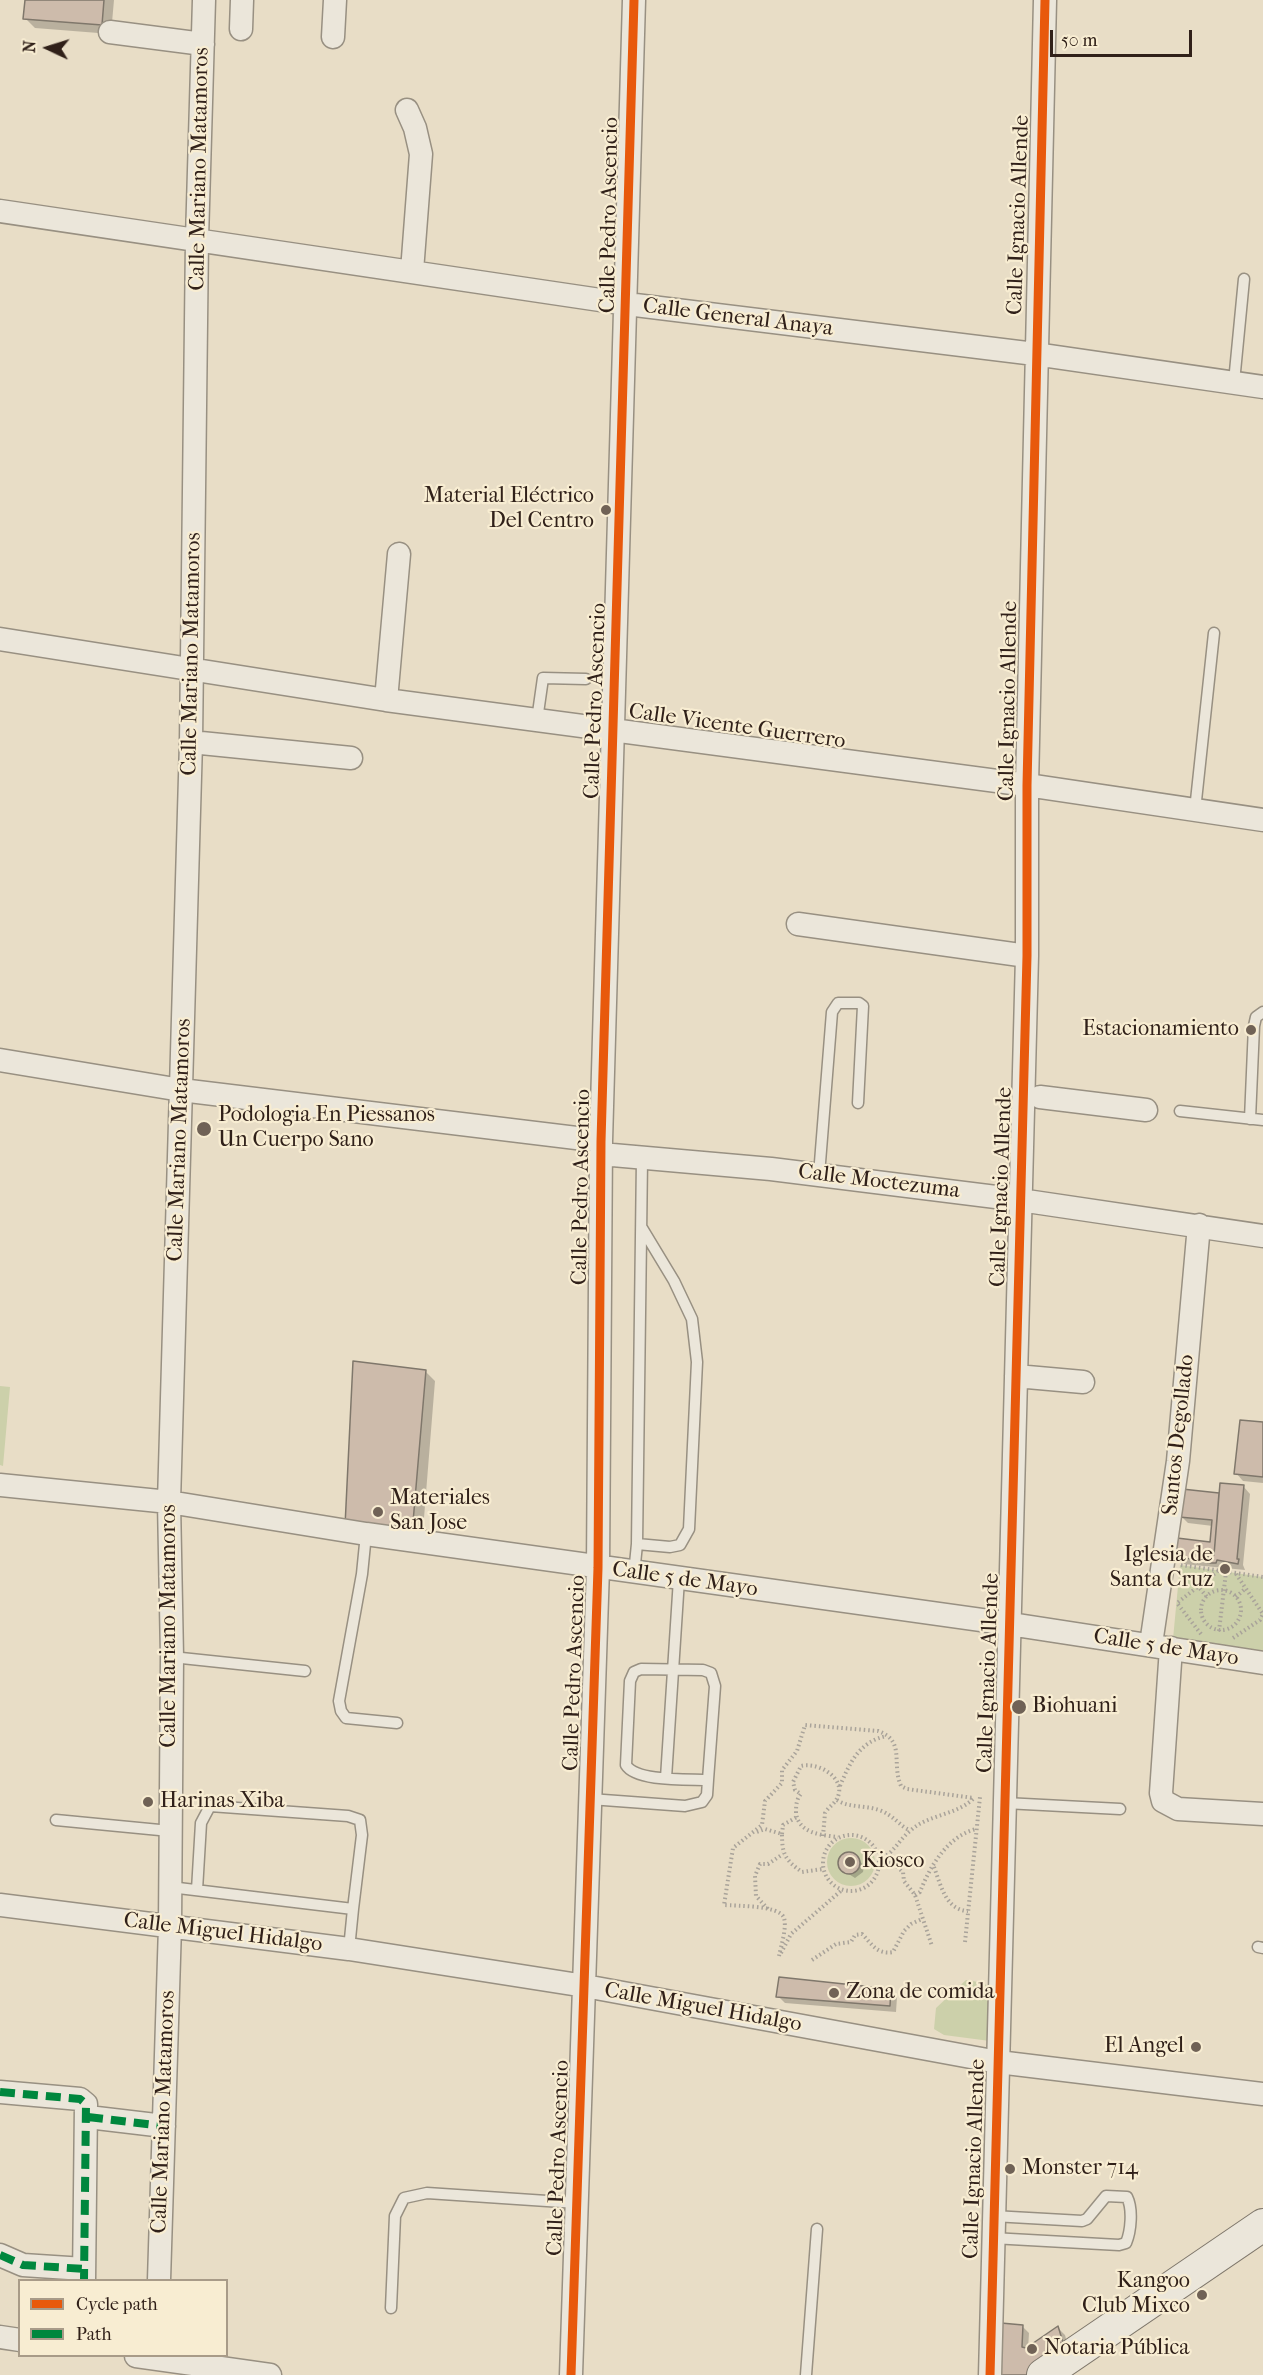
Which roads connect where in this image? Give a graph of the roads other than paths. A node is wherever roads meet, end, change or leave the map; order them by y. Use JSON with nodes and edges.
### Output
{"nodes":[{"id":1,"x":204,"y":0,"type":"edge"},
{"id":2,"x":242,"y":0,"type":"edge"},
{"id":3,"x":335,"y":0,"type":"edge"},
{"id":4,"x":634,"y":0,"type":"edge"},
{"id":5,"x":1045,"y":0,"type":"edge"},
{"id":6,"x":241,"y":29,"type":"dead end"},
{"id":7,"x":110,"y":33,"type":"dead end"},
{"id":8,"x":333,"y":37,"type":"dead end"},
{"id":9,"x":202,"y":44,"type":"junction"},
{"id":10,"x":407,"y":110,"type":"dead end"},
{"id":11,"x":0,"y":211,"type":"edge"},
{"id":12,"x":197,"y":239,"type":"junction"},
{"id":13,"x":412,"y":272,"type":"junction"},
{"id":14,"x":1244,"y":279,"type":"dead end"},
{"id":15,"x":627,"y":304,"type":"junction"},
{"id":16,"x":1035,"y":354,"type":"junction"},
{"id":17,"x":1234,"y":382,"type":"junction"},
{"id":18,"x":1263,"y":387,"type":"edge"},
{"id":19,"x":399,"y":554,"type":"dead end"},
{"id":20,"x":1214,"y":633,"type":"dead end"},
{"id":21,"x":0,"y":639,"type":"edge"},
{"id":22,"x":192,"y":669,"type":"junction"},
{"id":23,"x":586,"y":679,"type":"dead end"},
{"id":24,"x":386,"y":700,"type":"junction"},
{"id":25,"x":537,"y":720,"type":"junction"},
{"id":26,"x":615,"y":731,"type":"junction"},
{"id":27,"x":191,"y":742,"type":"junction"},
{"id":28,"x":351,"y":758,"type":"dead end"},
{"id":29,"x":1027,"y":785,"type":"junction"},
{"id":30,"x":1195,"y":810,"type":"junction"},
{"id":31,"x":1263,"y":820,"type":"edge"},
{"id":32,"x":798,"y":924,"type":"dead end"},
{"id":33,"x":1027,"y":956,"type":"junction"},
{"id":34,"x":1263,"y":1012,"type":"edge"},
{"id":35,"x":0,"y":1060,"type":"edge"},
{"id":36,"x":181,"y":1090,"type":"junction"},
{"id":37,"x":1032,"y":1096,"type":"junction"},
{"id":38,"x":858,"y":1103,"type":"dead end"},
{"id":39,"x":1146,"y":1110,"type":"dead end"},
{"id":40,"x":1180,"y":1112,"type":"dead end"},
{"id":41,"x":1250,"y":1119,"type":"junction"},
{"id":42,"x":1263,"y":1120,"type":"edge"},
{"id":43,"x":601,"y":1148,"type":"junction"},
{"id":44,"x":642,"y":1159,"type":"junction"},
{"id":45,"x":819,"y":1175,"type":"junction"},
{"id":46,"x":1020,"y":1200,"type":"junction"},
{"id":47,"x":1199,"y":1225,"type":"junction"},
{"id":48,"x":642,"y":1228,"type":"junction"},
{"id":49,"x":1263,"y":1236,"type":"edge"},
{"id":50,"x":1016,"y":1376,"type":"junction"},
{"id":51,"x":1083,"y":1382,"type":"dead end"},
{"id":52,"x":0,"y":1485,"type":"edge"},
{"id":53,"x":169,"y":1502,"type":"junction"},
{"id":54,"x":366,"y":1534,"type":"junction"},
{"id":55,"x":637,"y":1544,"type":"junction"},
{"id":56,"x":598,"y":1568,"type":"junction"},
{"id":57,"x":634,"y":1574,"type":"junction"},
{"id":58,"x":679,"y":1579,"type":"junction"},
{"id":59,"x":1010,"y":1624,"type":"junction"},
{"id":60,"x":1161,"y":1646,"type":"junction"},
{"id":61,"x":172,"y":1657,"type":"junction"},
{"id":62,"x":1263,"y":1663,"type":"edge"},
{"id":63,"x":674,"y":1670,"type":"junction"},
{"id":64,"x":305,"y":1671,"type":"dead end"},
{"id":65,"x":397,"y":1723,"type":"dead end"},
{"id":66,"x":666,"y":1778,"type":"junction"},
{"id":67,"x":708,"y":1780,"type":"junction"},
{"id":68,"x":591,"y":1799,"type":"junction"},
{"id":69,"x":989,"y":1799,"type":"junction"},
{"id":70,"x":1120,"y":1809,"type":"dead end"},
{"id":71,"x":1263,"y":1814,"type":"edge"},
{"id":72,"x":56,"y":1820,"type":"dead end"},
{"id":73,"x":170,"y":1831,"type":"junction"},
{"id":74,"x":170,"y":1887,"type":"junction"},
{"id":75,"x":197,"y":1890,"type":"junction"},
{"id":76,"x":0,"y":1905,"type":"edge"},
{"id":77,"x":353,"y":1909,"type":"junction"},
{"id":78,"x":170,"y":1926,"type":"junction"},
{"id":79,"x":349,"y":1949,"type":"junction"},
{"id":80,"x":585,"y":1986,"type":"junction"},
{"id":81,"x":998,"y":2062,"type":"junction"},
{"id":82,"x":0,"y":2092,"type":"edge"},
{"id":83,"x":1263,"y":2094,"type":"edge"},
{"id":84,"x":86,"y":2109,"type":"junction"},
{"id":85,"x":164,"y":2126,"type":"junction"},
{"id":86,"x":577,"y":2203,"type":"junction"},
{"id":87,"x":1263,"y":2225,"type":"edge"},
{"id":88,"x":992,"y":2227,"type":"junction"},
{"id":89,"x":817,"y":2229,"type":"dead end"},
{"id":90,"x":0,"y":2255,"type":"edge"},
{"id":91,"x":84,"y":2274,"type":"edge"},
{"id":92,"x":159,"y":2279,"type":"edge"},
{"id":93,"x":391,"y":2308,"type":"dead end"},
{"id":94,"x":0,"y":2337,"type":"edge"},
{"id":95,"x":18,"y":2340,"type":"edge"},
{"id":96,"x":151,"y":2361,"type":"edge"},
{"id":97,"x":270,"y":2375,"type":"edge"},
{"id":98,"x":571,"y":2375,"type":"edge"},
{"id":99,"x":806,"y":2375,"type":"edge"},
{"id":100,"x":990,"y":2375,"type":"edge"},
{"id":101,"x":1043,"y":2375,"type":"edge"}],
"edges":[{"from":1,"to":9,"type":"street","name":"Calle Mariano Matamoros"},
{"from":2,"to":6,"type":"street"},
{"from":3,"to":8,"type":"street"},
{"from":4,"to":15,"type":"street","name":"Calle Pedro Ascencio"},
{"from":5,"to":16,"type":"street","name":"Calle Ignacio Allende"},
{"from":7,"to":9,"type":"street"},
{"from":9,"to":12,"type":"street","name":"Calle Mariano Matamoros"},
{"from":10,"to":13,"type":"street"},
{"from":11,"to":12,"type":"street","name":"Calle General Anaya"},
{"from":12,"to":13,"type":"street","name":"Calle General Anaya"},
{"from":12,"to":22,"type":"street","name":"Calle Mariano Matamoros"},
{"from":13,"to":15,"type":"street","name":"Calle General Anaya"},
{"from":14,"to":17,"type":"lane"},
{"from":15,"to":16,"type":"street","name":"Calle General Anaya"},
{"from":15,"to":26,"type":"street","name":"Calle Pedro Ascencio"},
{"from":16,"to":17,"type":"street","name":"Calle General Anaya"},
{"from":16,"to":29,"type":"street","name":"Calle Ignacio Allende"},
{"from":17,"to":18,"type":"street","name":"Calle General Anaya"},
{"from":19,"to":24,"type":"street"},
{"from":20,"to":30,"type":"lane"},
{"from":21,"to":22,"type":"street","name":"Calle Vicente Guerrero"},
{"from":22,"to":24,"type":"street","name":"Calle Vicente Guerrero"},
{"from":22,"to":27,"type":"street","name":"Calle Mariano Matamoros"},
{"from":23,"to":25,"type":"lane"},
{"from":24,"to":25,"type":"street","name":"Calle Vicente Guerrero"},
{"from":25,"to":26,"type":"street","name":"Calle Vicente Guerrero"},
{"from":26,"to":29,"type":"street","name":"Calle Vicente Guerrero"},
{"from":26,"to":43,"type":"street","name":"Calle Pedro Ascencio"},
{"from":27,"to":28,"type":"street"},
{"from":27,"to":36,"type":"street","name":"Calle Mariano Matamoros"},
{"from":29,"to":30,"type":"street","name":"Calle Vicente Guerrero"},
{"from":29,"to":33,"type":"street","name":"Calle Ignacio Allende"},
{"from":30,"to":31,"type":"street","name":"Calle Vicente Guerrero"},
{"from":32,"to":33,"type":"street"},
{"from":33,"to":37,"type":"street","name":"Calle Ignacio Allende"},
{"from":34,"to":41,"type":"lane"},
{"from":35,"to":36,"type":"street","name":"Calle Moctezuma"},
{"from":36,"to":43,"type":"street","name":"Calle Moctezuma"},
{"from":36,"to":53,"type":"street","name":"Calle Mariano Matamoros"},
{"from":37,"to":39,"type":"street"},
{"from":37,"to":46,"type":"street","name":"Calle Ignacio Allende"},
{"from":38,"to":45,"type":"lane"},
{"from":40,"to":41,"type":"lane"},
{"from":41,"to":42,"type":"lane"},
{"from":43,"to":44,"type":"street","name":"Calle Moctezuma"},
{"from":43,"to":56,"type":"street","name":"Calle Pedro Ascencio"},
{"from":44,"to":45,"type":"street","name":"Calle Moctezuma"},
{"from":44,"to":48,"type":"lane"},
{"from":45,"to":46,"type":"street","name":"Calle Moctezuma"},
{"from":46,"to":47,"type":"street","name":"Calle Moctezuma"},
{"from":46,"to":50,"type":"street","name":"Calle Ignacio Allende"},
{"from":47,"to":49,"type":"street","name":"Calle Moctezuma"},
{"from":47,"to":60,"type":"street","name":"Santos Degollado"},
{"from":48,"to":55,"type":"lane"},
{"from":48,"to":55,"type":"lane"},
{"from":50,"to":51,"type":"street"},
{"from":50,"to":59,"type":"street","name":"Calle Ignacio Allende"},
{"from":52,"to":53,"type":"street","name":"Calle 5 de Mayo"},
{"from":53,"to":54,"type":"street","name":"Calle 5 de Mayo"},
{"from":53,"to":61,"type":"street","name":"Calle Mariano Matamoros"},
{"from":54,"to":56,"type":"street","name":"Calle 5 de Mayo"},
{"from":54,"to":65,"type":"lane"},
{"from":55,"to":57,"type":"lane"},
{"from":56,"to":57,"type":"street","name":"Calle 5 de Mayo"},
{"from":56,"to":68,"type":"street","name":"Calle Pedro Ascencio"},
{"from":57,"to":58,"type":"street","name":"Calle 5 de Mayo"},
{"from":58,"to":59,"type":"street","name":"Calle 5 de Mayo"},
{"from":58,"to":63,"type":"lane"},
{"from":59,"to":60,"type":"street","name":"Calle 5 de Mayo"},
{"from":59,"to":69,"type":"street","name":"Calle Ignacio Allende"},
{"from":60,"to":62,"type":"street","name":"Calle 5 de Mayo"},
{"from":60,"to":71,"type":"street","name":"Santos Degollado"},
{"from":61,"to":64,"type":"lane"},
{"from":61,"to":73,"type":"street","name":"Calle Mariano Matamoros"},
{"from":63,"to":66,"type":"lane"},
{"from":63,"to":66,"type":"lane"},
{"from":63,"to":67,"type":"lane"},
{"from":66,"to":67,"type":"lane"},
{"from":67,"to":68,"type":"lane"},
{"from":68,"to":80,"type":"street","name":"Calle Pedro Ascencio"},
{"from":69,"to":70,"type":"lane"},
{"from":69,"to":81,"type":"street","name":"Calle Ignacio Allende"},
{"from":72,"to":73,"type":"lane"},
{"from":73,"to":74,"type":"street","name":"Calle Mariano Matamoros"},
{"from":74,"to":75,"type":"lane"},
{"from":74,"to":78,"type":"street","name":"Calle Mariano Matamoros"},
{"from":75,"to":77,"type":"lane"},
{"from":75,"to":77,"type":"lane"},
{"from":76,"to":78,"type":"street","name":"Calle Miguel Hidalgo"},
{"from":77,"to":79,"type":"lane"},
{"from":78,"to":79,"type":"street","name":"Calle Miguel Hidalgo"},
{"from":78,"to":85,"type":"street","name":"Calle Mariano Matamoros"},
{"from":79,"to":80,"type":"street","name":"Calle Miguel Hidalgo"},
{"from":80,"to":81,"type":"street","name":"Calle Miguel Hidalgo"},
{"from":80,"to":86,"type":"street","name":"Calle Pedro Ascencio"},
{"from":81,"to":83,"type":"street","name":"Calle Miguel Hidalgo"},
{"from":81,"to":88,"type":"street","name":"Calle Ignacio Allende"},
{"from":82,"to":84,"type":"street"},
{"from":84,"to":85,"type":"street"},
{"from":84,"to":91,"type":"street"},
{"from":85,"to":92,"type":"street","name":"Calle Mariano Matamoros"},
{"from":86,"to":93,"type":"lane"},
{"from":86,"to":98,"type":"street","name":"Calle Pedro Ascencio"},
{"from":87,"to":101,"type":"main road"},
{"from":88,"to":88,"type":"lane"},
{"from":88,"to":100,"type":"street","name":"Calle Ignacio Allende"},
{"from":89,"to":99,"type":"lane"},
{"from":90,"to":91,"type":"street"},
{"from":94,"to":95,"type":"street"},
{"from":96,"to":97,"type":"street"}]}
